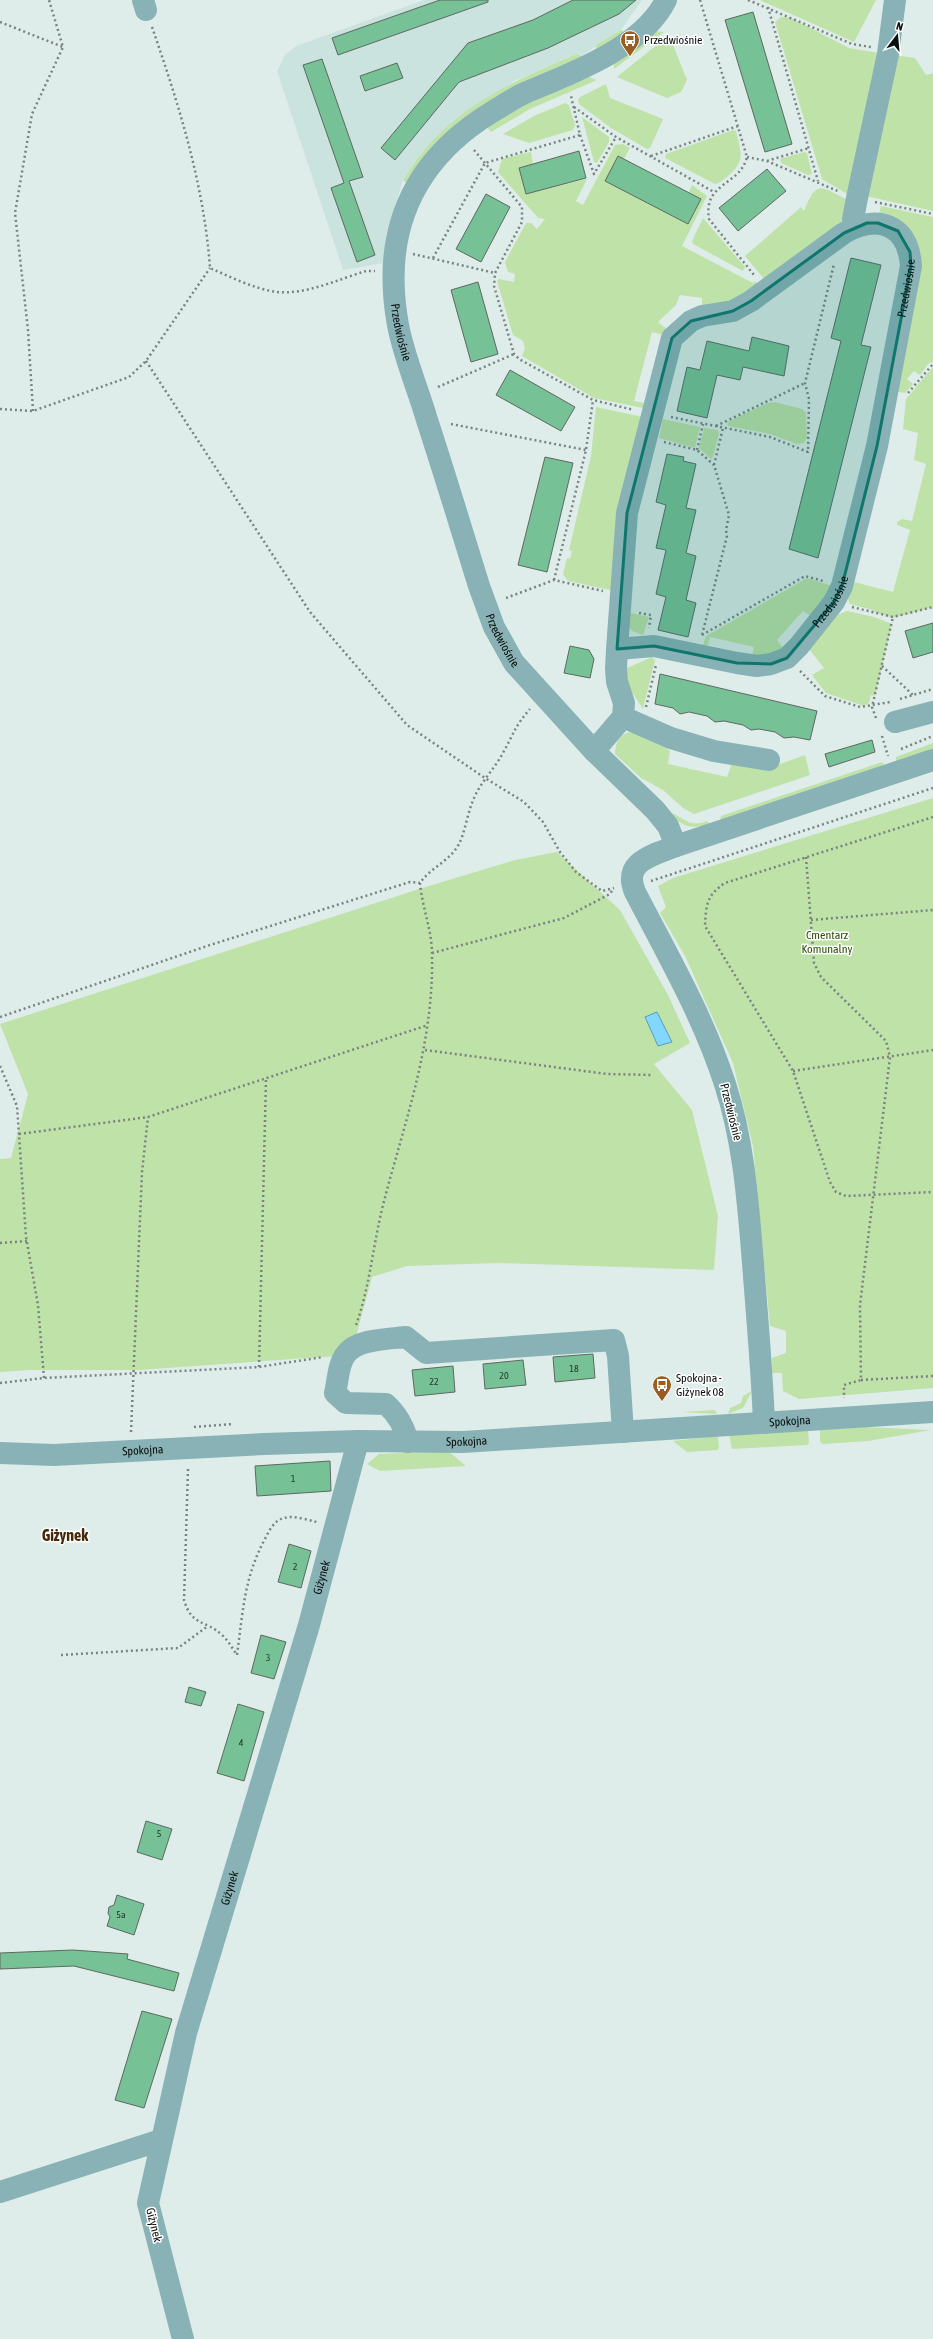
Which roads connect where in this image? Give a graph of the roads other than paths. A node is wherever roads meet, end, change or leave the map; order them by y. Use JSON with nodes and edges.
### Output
{"nodes":[{"id":1,"x":666,"y":0,"type":"edge"},
{"id":2,"x":895,"y":0,"type":"edge"},
{"id":3,"x":855,"y":227,"type":"junction"},
{"id":4,"x":617,"y":648,"type":"junction"},
{"id":5,"x":933,"y":712,"type":"edge"},
{"id":6,"x":632,"y":720,"type":"junction"},
{"id":7,"x":884,"y":726,"type":"road end"},
{"id":8,"x":594,"y":751,"type":"junction"},
{"id":9,"x":769,"y":760,"type":"dead end"},
{"id":10,"x":933,"y":760,"type":"edge"},
{"id":11,"x":676,"y":846,"type":"junction"},
{"id":12,"x":933,"y":1412,"type":"edge"},
{"id":13,"x":764,"y":1424,"type":"junction"},
{"id":14,"x":623,"y":1432,"type":"junction"},
{"id":15,"x":358,"y":1441,"type":"junction"},
{"id":16,"x":408,"y":1442,"type":"junction"},
{"id":17,"x":0,"y":1453,"type":"edge"},
{"id":18,"x":161,"y":2140,"type":"junction"},
{"id":19,"x":0,"y":2192,"type":"edge"},
{"id":20,"x":183,"y":2339,"type":"edge"}],
"edges":[{"from":1,"to":8,"type":"street","name":"Przedwiośnie"},
{"from":2,"to":3,"type":"street"},
{"from":3,"to":4,"type":"street","name":"Przedwiośnie"},
{"from":3,"to":4,"type":"street","name":"Przedwiośnie"},
{"from":4,"to":6,"type":"street","name":"Przedwiośnie"},
{"from":5,"to":7,"type":"street"},
{"from":6,"to":8,"type":"street"},
{"from":6,"to":9,"type":"street"},
{"from":8,"to":11,"type":"street","name":"Przedwiośnie"},
{"from":10,"to":11,"type":"street"},
{"from":11,"to":13,"type":"street","name":"Przedwiośnie"},
{"from":12,"to":13,"type":"street","name":"Spokojna"},
{"from":13,"to":14,"type":"street","name":"Spokojna"},
{"from":14,"to":16,"type":"street","name":"Spokojna"},
{"from":14,"to":16,"type":"street"},
{"from":15,"to":16,"type":"street","name":"Spokojna"},
{"from":15,"to":17,"type":"street","name":"Spokojna"},
{"from":15,"to":18,"type":"street","name":"Giżynek"},
{"from":18,"to":19,"type":"street"},
{"from":18,"to":20,"type":"street","name":"Giżynek"}]}
